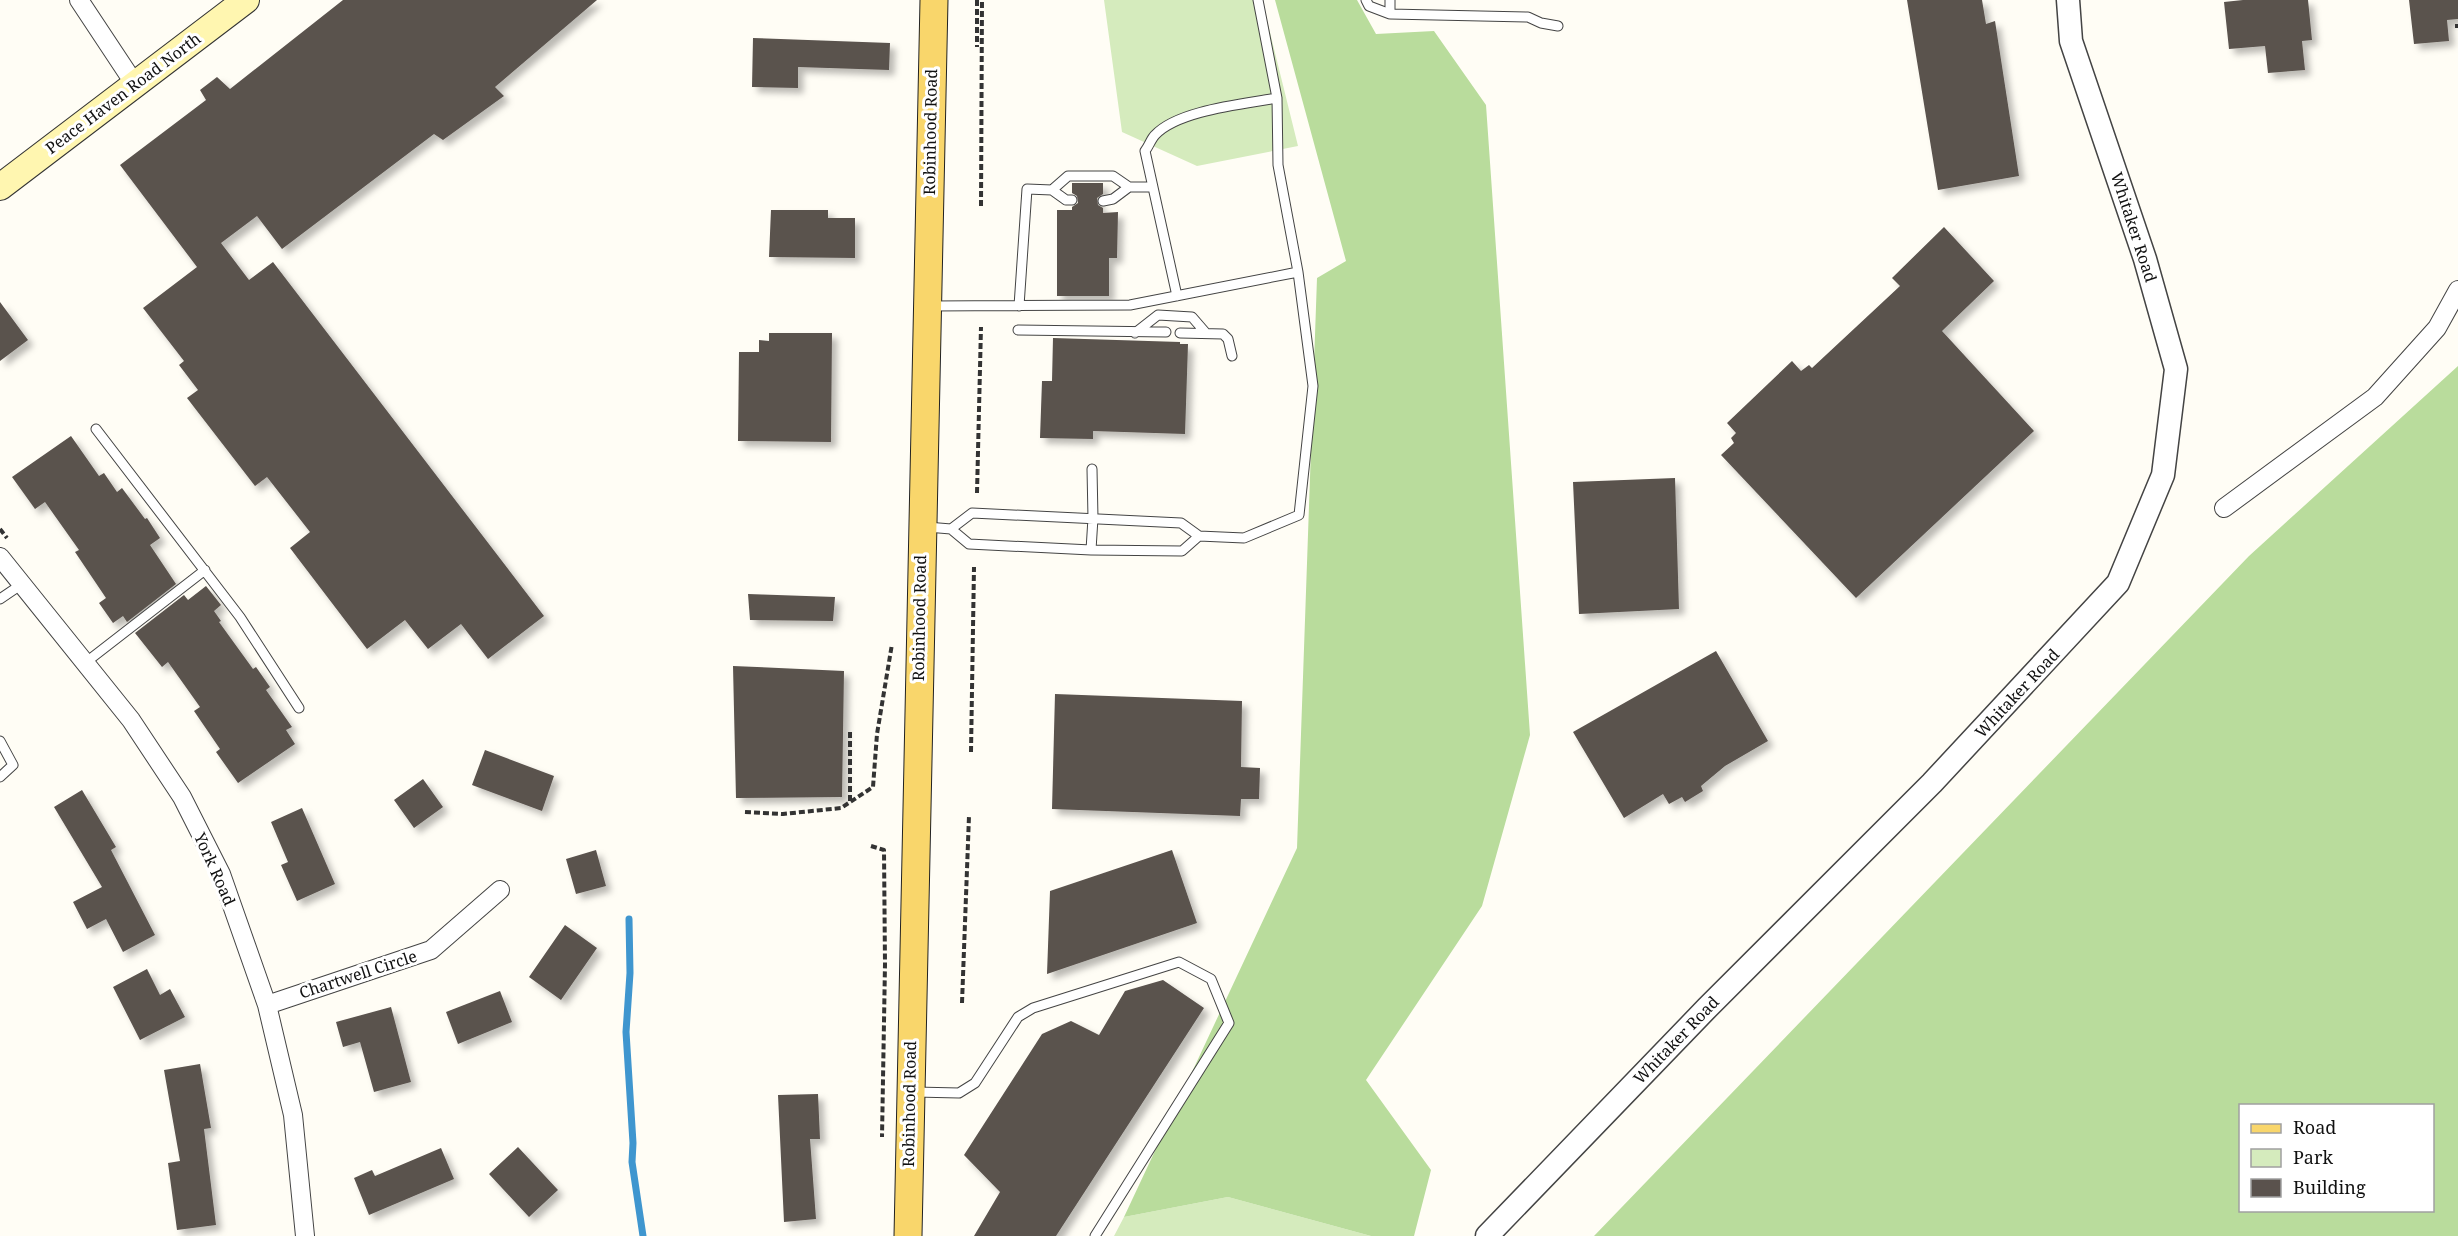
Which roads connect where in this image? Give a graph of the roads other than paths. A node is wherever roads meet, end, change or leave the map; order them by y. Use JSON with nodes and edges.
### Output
{"nodes":[{"id":1,"x":79,"y":0,"type":"edge"},
{"id":2,"x":246,"y":0,"type":"edge"},
{"id":3,"x":934,"y":0,"type":"edge"},
{"id":4,"x":1258,"y":0,"type":"edge"},
{"id":5,"x":1366,"y":0,"type":"edge"},
{"id":6,"x":1390,"y":0,"type":"edge"},
{"id":7,"x":2068,"y":0,"type":"edge"},
{"id":8,"x":1390,"y":14,"type":"junction"},
{"id":9,"x":1558,"y":26,"type":"dead end"},
{"id":10,"x":134,"y":83,"type":"junction"},
{"id":11,"x":1277,"y":98,"type":"junction"},
{"id":12,"x":0,"y":187,"type":"edge"},
{"id":13,"x":1129,"y":187,"type":"junction"},
{"id":14,"x":1152,"y":187,"type":"junction"},
{"id":15,"x":1052,"y":190,"type":"junction"},
{"id":16,"x":1072,"y":200,"type":"dead end"},
{"id":17,"x":1103,"y":201,"type":"dead end"},
{"id":18,"x":1298,"y":272,"type":"junction"},
{"id":19,"x":2458,"y":290,"type":"edge"},
{"id":20,"x":1177,"y":296,"type":"junction"},
{"id":21,"x":926,"y":306,"type":"junction"},
{"id":22,"x":1019,"y":306,"type":"junction"},
{"id":23,"x":1018,"y":330,"type":"dead end"},
{"id":24,"x":1166,"y":332,"type":"dead end"},
{"id":25,"x":1205,"y":332,"type":"junction"},
{"id":26,"x":1135,"y":333,"type":"junction"},
{"id":27,"x":1180,"y":333,"type":"dead end"},
{"id":28,"x":1232,"y":356,"type":"dead end"},
{"id":29,"x":96,"y":429,"type":"dead end"},
{"id":30,"x":1092,"y":468,"type":"dead end"},
{"id":31,"x":2224,"y":508,"type":"dead end"},
{"id":32,"x":1093,"y":518,"type":"junction"},
{"id":33,"x":921,"y":527,"type":"junction"},
{"id":34,"x":951,"y":530,"type":"junction"},
{"id":35,"x":1199,"y":536,"type":"junction"},
{"id":36,"x":1091,"y":550,"type":"junction"},
{"id":37,"x":0,"y":557,"type":"edge"},
{"id":38,"x":205,"y":570,"type":"junction"},
{"id":39,"x":21,"y":584,"type":"junction"},
{"id":40,"x":0,"y":599,"type":"edge"},
{"id":41,"x":85,"y":663,"type":"junction"},
{"id":42,"x":299,"y":708,"type":"dead end"},
{"id":43,"x":0,"y":741,"type":"edge"},
{"id":44,"x":0,"y":777,"type":"edge"},
{"id":45,"x":500,"y":890,"type":"dead end"},
{"id":46,"x":267,"y":1005,"type":"junction"},
{"id":47,"x":909,"y":1092,"type":"junction"},
{"id":48,"x":304,"y":1236,"type":"edge"},
{"id":49,"x":908,"y":1236,"type":"edge"},
{"id":50,"x":1095,"y":1236,"type":"edge"},
{"id":51,"x":1487,"y":1236,"type":"edge"}],
"edges":[{"from":1,"to":10,"type":"street"},
{"from":2,"to":10,"type":"main road","name":"Peace Haven Road North"},
{"from":3,"to":21,"type":"main road","name":"Robinhood Road"},
{"from":4,"to":11,"type":"lane"},
{"from":5,"to":8,"type":"lane"},
{"from":6,"to":8,"type":"lane"},
{"from":7,"to":51,"type":"street","name":"Whitaker Road"},
{"from":8,"to":9,"type":"lane"},
{"from":10,"to":12,"type":"main road","name":"Peace Haven Road North"},
{"from":11,"to":14,"type":"lane"},
{"from":11,"to":18,"type":"lane"},
{"from":13,"to":14,"type":"lane"},
{"from":13,"to":15,"type":"lane"},
{"from":13,"to":17,"type":"lane"},
{"from":14,"to":20,"type":"lane"},
{"from":15,"to":16,"type":"lane"},
{"from":15,"to":22,"type":"lane"},
{"from":18,"to":20,"type":"lane"},
{"from":18,"to":35,"type":"lane"},
{"from":19,"to":31,"type":"street"},
{"from":20,"to":22,"type":"lane"},
{"from":21,"to":22,"type":"lane"},
{"from":21,"to":33,"type":"main road","name":"Robinhood Road"},
{"from":23,"to":26,"type":"lane"},
{"from":24,"to":26,"type":"lane"},
{"from":25,"to":26,"type":"lane"},
{"from":25,"to":27,"type":"lane"},
{"from":25,"to":28,"type":"lane"},
{"from":29,"to":38,"type":"lane"},
{"from":30,"to":32,"type":"lane"},
{"from":32,"to":34,"type":"lane"},
{"from":32,"to":35,"type":"lane"},
{"from":32,"to":36,"type":"lane"},
{"from":33,"to":34,"type":"lane"},
{"from":33,"to":47,"type":"main road","name":"Robinhood Road"},
{"from":34,"to":36,"type":"lane"},
{"from":35,"to":36,"type":"lane"},
{"from":37,"to":39,"type":"street","name":"York Road"},
{"from":38,"to":41,"type":"lane"},
{"from":38,"to":42,"type":"lane"},
{"from":39,"to":40,"type":"lane"},
{"from":39,"to":41,"type":"street","name":"York Road"},
{"from":41,"to":46,"type":"street","name":"York Road"},
{"from":43,"to":44,"type":"lane"},
{"from":45,"to":46,"type":"street","name":"Chartwell Circle"},
{"from":46,"to":48,"type":"street","name":"York Road"},
{"from":47,"to":49,"type":"main road","name":"Robinhood Road"},
{"from":47,"to":50,"type":"lane"}]}
